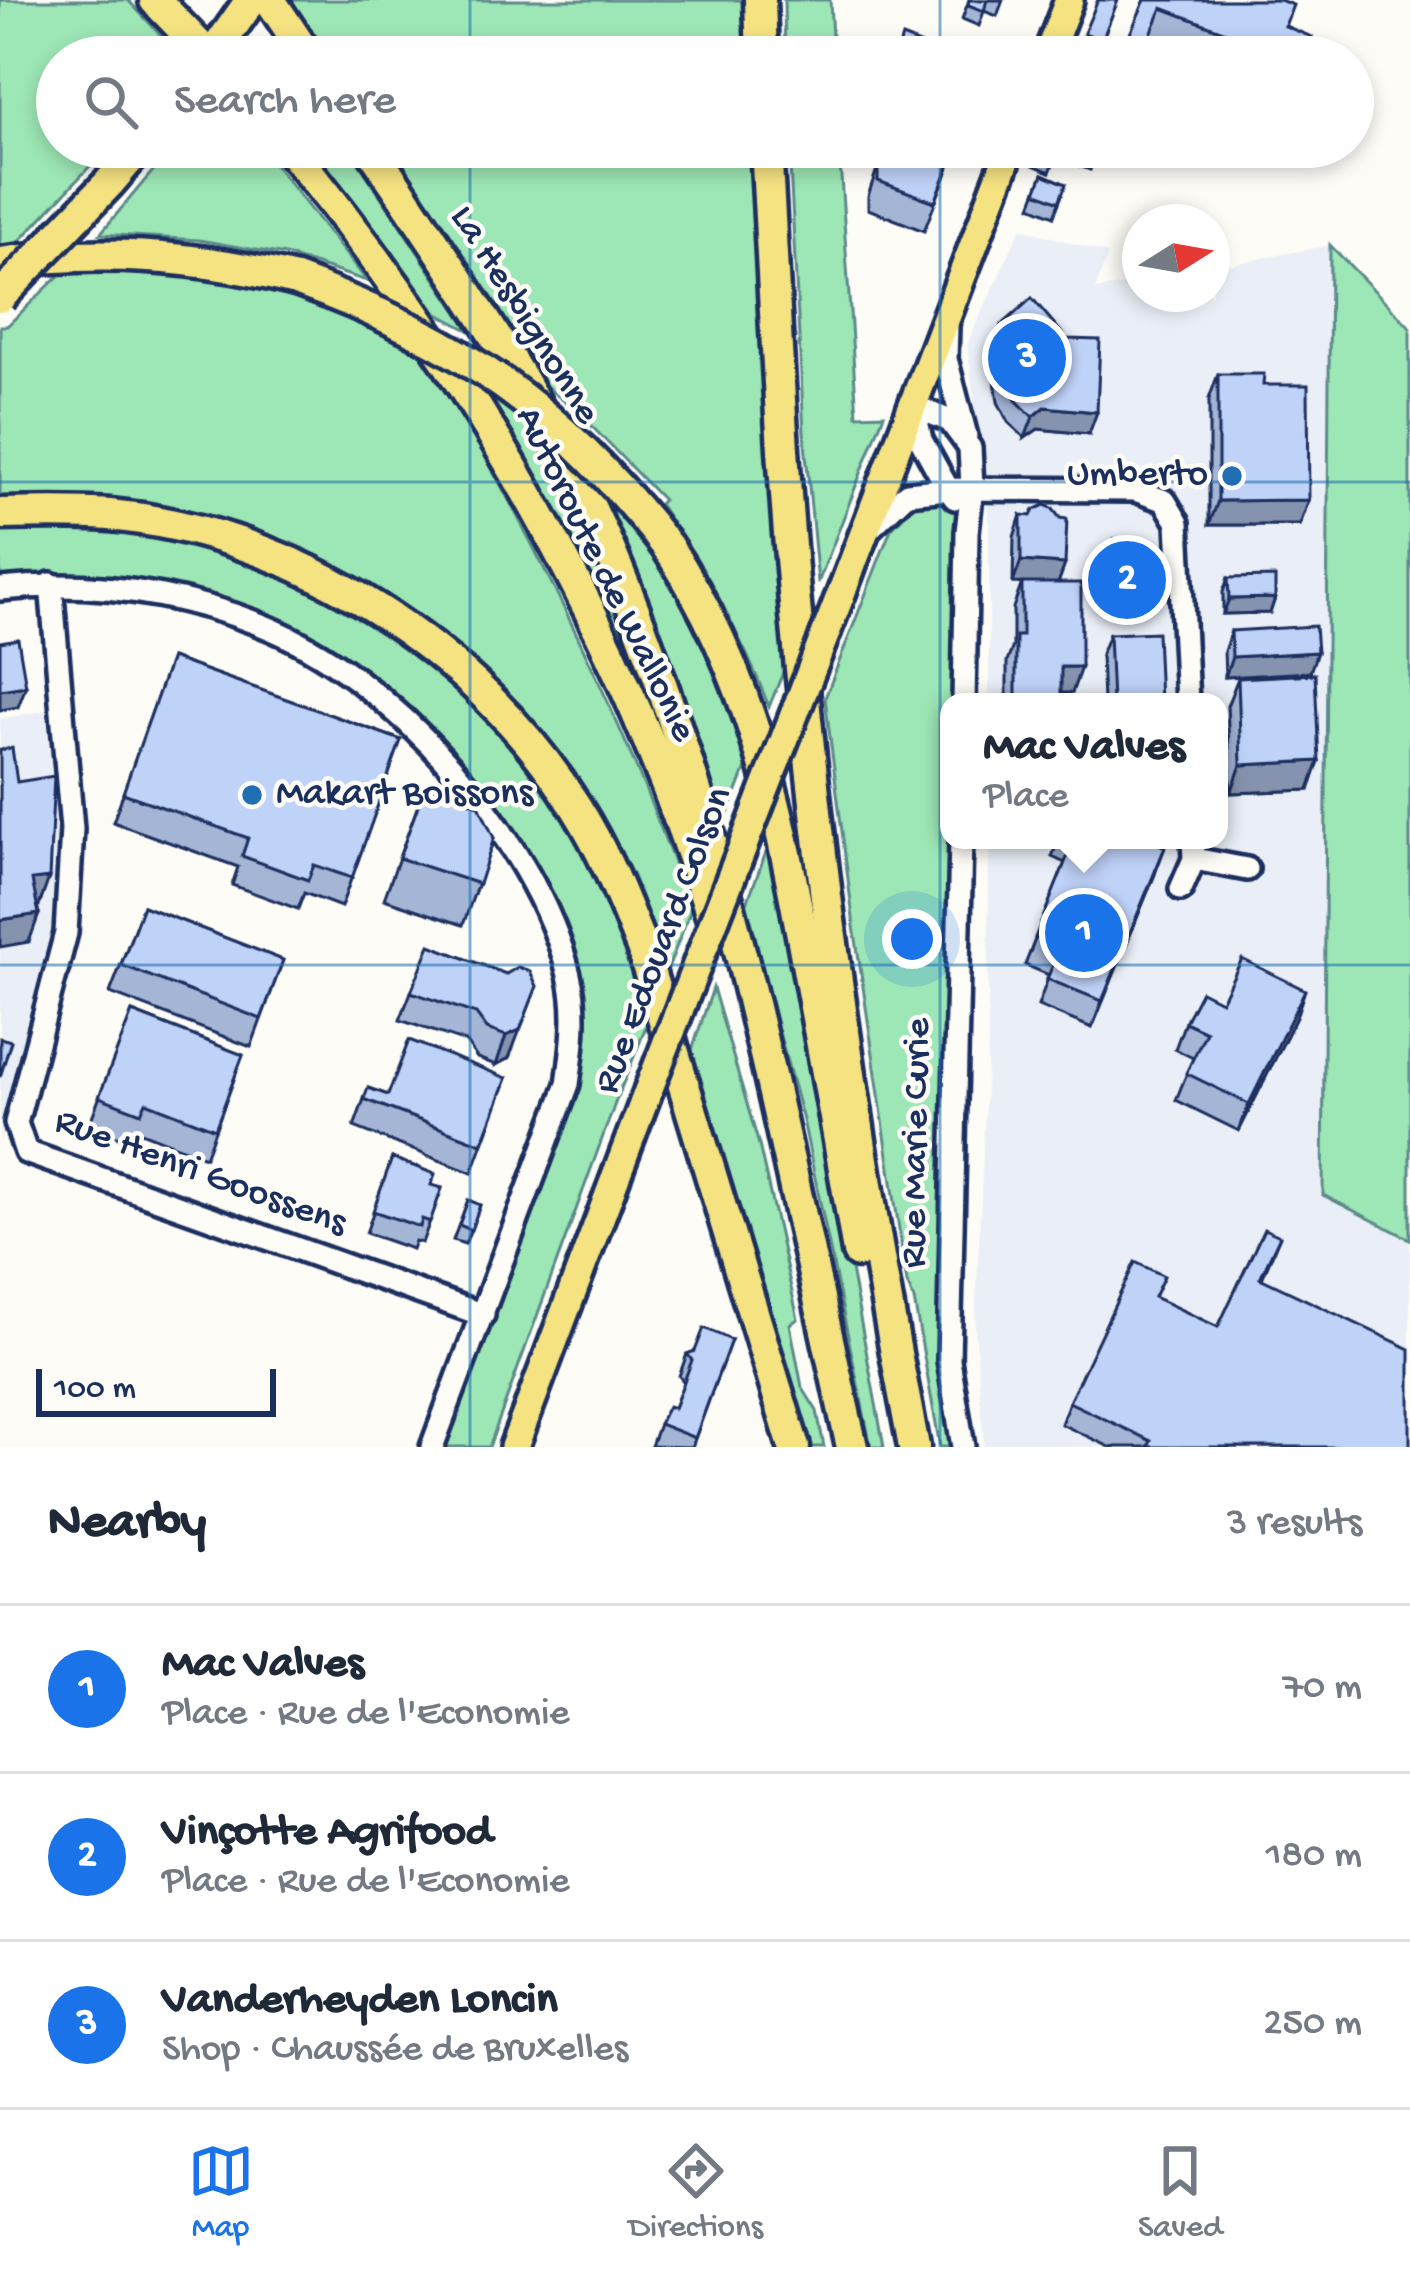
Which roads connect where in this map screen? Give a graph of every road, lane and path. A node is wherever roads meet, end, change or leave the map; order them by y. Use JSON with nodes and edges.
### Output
{"nodes":[{"id":1,"x":155,"y":0,"type":"edge"},
{"id":2,"x":250,"y":0,"type":"edge"},
{"id":3,"x":270,"y":0,"type":"edge"},
{"id":4,"x":1069,"y":0,"type":"edge"},
{"id":5,"x":760,"y":4,"type":"edge"},
{"id":6,"x":190,"y":36,"type":"edge"},
{"id":7,"x":225,"y":36,"type":"edge"},
{"id":8,"x":294,"y":36,"type":"edge"},
{"id":9,"x":761,"y":36,"type":"edge"},
{"id":10,"x":1055,"y":36,"type":"edge"},
{"id":11,"x":122,"y":168,"type":"edge"},
{"id":12,"x":304,"y":168,"type":"edge"},
{"id":13,"x":384,"y":168,"type":"edge"},
{"id":14,"x":767,"y":168,"type":"edge"},
{"id":15,"x":1003,"y":168,"type":"edge"},
{"id":16,"x":0,"y":263,"type":"edge"},
{"id":17,"x":0,"y":297,"type":"edge"},
{"id":18,"x":944,"y":320,"type":"junction"},
{"id":19,"x":914,"y":406,"type":"junction"},
{"id":20,"x":970,"y":448,"type":"junction"},
{"id":21,"x":972,"y":488,"type":"junction"},
{"id":22,"x":948,"y":489,"type":"junction"},
{"id":23,"x":0,"y":514,"type":"edge"},
{"id":24,"x":866,"y":532,"type":"junction"},
{"id":25,"x":967,"y":532,"type":"junction"},
{"id":26,"x":51,"y":584,"type":"junction"},
{"id":27,"x":0,"y":589,"type":"edge"},
{"id":28,"x":964,"y":693,"type":"edge"},
{"id":29,"x":1187,"y":693,"type":"edge"},
{"id":30,"x":961,"y":849,"type":"edge"},
{"id":31,"x":1194,"y":849,"type":"edge"},
{"id":32,"x":1247,"y":869,"type":"dead end"},
{"id":33,"x":1181,"y":889,"type":"dead end"},
{"id":34,"x":770,"y":1080,"type":"junction"},
{"id":35,"x":483,"y":1315,"type":"junction"},
{"id":36,"x":432,"y":1447,"type":"edge"},
{"id":37,"x":514,"y":1447,"type":"edge"},
{"id":38,"x":794,"y":1447,"type":"edge"},
{"id":39,"x":852,"y":1447,"type":"edge"},
{"id":40,"x":893,"y":1447,"type":"edge"},
{"id":41,"x":914,"y":1447,"type":"edge"},
{"id":42,"x":963,"y":1447,"type":"edge"}],
"edges":[{"from":1,"to":6,"type":"highway"},
{"from":2,"to":7,"type":"highway"},
{"from":3,"to":8,"type":"highway"},
{"from":4,"to":10,"type":"main road"},
{"from":5,"to":9,"type":"highway"},
{"from":11,"to":17,"type":"highway","bridge":true},
{"from":12,"to":34,"type":"highway","name":"Autoroute de Wallonie"},
{"from":13,"to":34,"type":"highway","name":"La Hesbignonne"},
{"from":14,"to":41,"type":"highway"},
{"from":15,"to":18,"type":"main road","name":"Rue Edouard Colson"},
{"from":16,"to":40,"type":"highway","bridge":true},
{"from":18,"to":19,"type":"main road","name":"Rue Edouard Colson"},
{"from":18,"to":20,"type":"street"},
{"from":19,"to":20,"type":"street"},
{"from":19,"to":22,"type":"street"},
{"from":19,"to":24,"type":"main road","name":"Rue Edouard Colson"},
{"from":20,"to":21,"type":"street"},
{"from":21,"to":22,"type":"street"},
{"from":21,"to":25,"type":"street"},
{"from":21,"to":29,"type":"street"},
{"from":22,"to":24,"type":"street"},
{"from":22,"to":25,"type":"street"},
{"from":23,"to":38,"type":"highway"},
{"from":24,"to":37,"type":"main road","name":"Rue Edouard Colson","bridge":true},
{"from":25,"to":28,"type":"street"},
{"from":26,"to":27,"type":"street"},
{"from":26,"to":35,"type":"street"},
{"from":26,"to":35,"type":"street","name":"Rue Henri Goossens"},
{"from":30,"to":42,"type":"street","name":"Rue Marie Curie"},
{"from":31,"to":32,"type":"street"},
{"from":31,"to":33,"type":"street"},
{"from":34,"to":39,"type":"highway"},
{"from":35,"to":36,"type":"street"}]}
